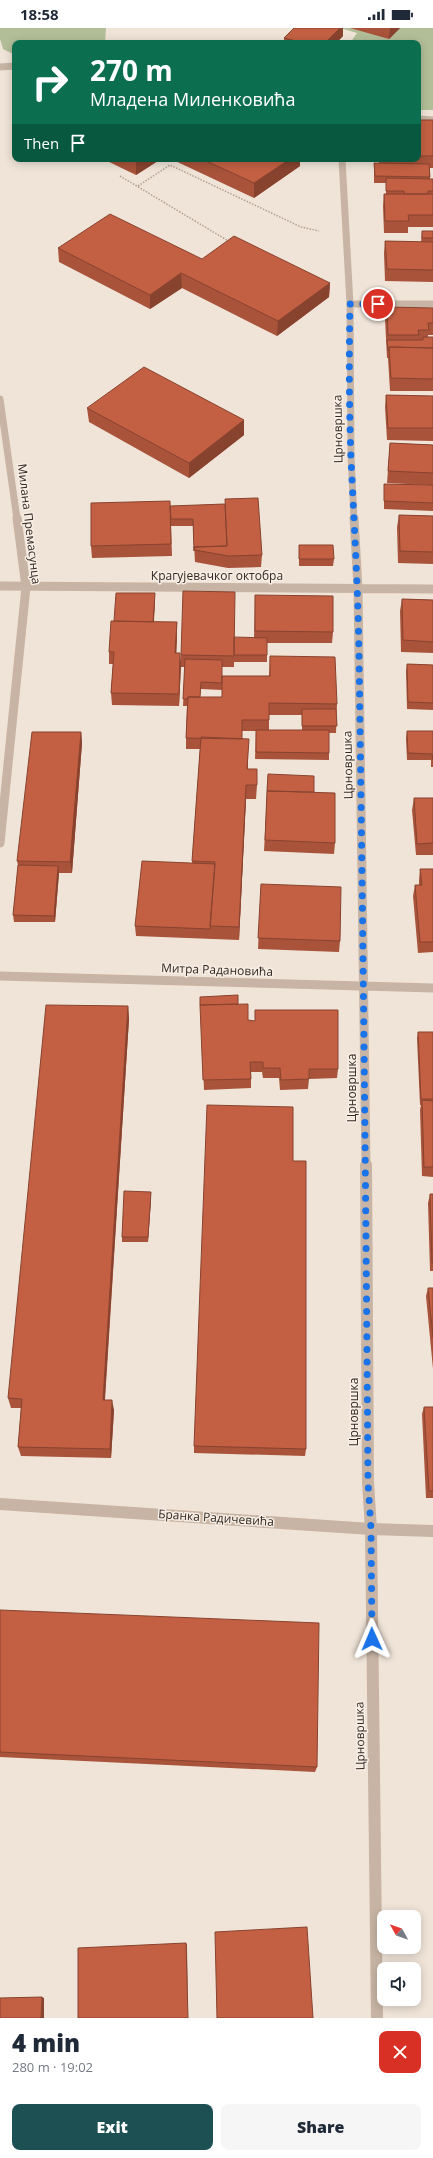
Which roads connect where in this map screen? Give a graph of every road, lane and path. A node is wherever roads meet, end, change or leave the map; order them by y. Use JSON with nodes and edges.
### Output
{"nodes":[{"id":1,"x":12,"y":66,"type":"edge"},
{"id":2,"x":0,"y":67,"type":"edge"},
{"id":3,"x":421,"y":119,"type":"edge"},
{"id":4,"x":433,"y":120,"type":"edge"},
{"id":5,"x":342,"y":162,"type":"edge"},
{"id":6,"x":120,"y":176,"type":"dead end"},
{"id":7,"x":138,"y":186,"type":"junction"},
{"id":8,"x":345,"y":237,"type":"junction"},
{"id":9,"x":236,"y":244,"type":"edge"},
{"id":10,"x":350,"y":304,"type":"junction"},
{"id":11,"x":433,"y":304,"type":"edge"},
{"id":12,"x":0,"y":399,"type":"edge"},
{"id":13,"x":0,"y":586,"type":"edge"},
{"id":14,"x":26,"y":587,"type":"junction"},
{"id":15,"x":358,"y":588,"type":"junction"},
{"id":16,"x":433,"y":589,"type":"edge"},
{"id":17,"x":0,"y":843,"type":"edge"},
{"id":18,"x":0,"y":976,"type":"edge"},
{"id":19,"x":365,"y":987,"type":"junction"},
{"id":20,"x":433,"y":988,"type":"edge"},
{"id":21,"x":0,"y":1504,"type":"edge"},
{"id":22,"x":371,"y":1529,"type":"junction"},
{"id":23,"x":433,"y":1530,"type":"edge"},
{"id":24,"x":377,"y":2018,"type":"edge"}],
"edges":[{"from":1,"to":2,"type":"street"},
{"from":3,"to":4,"type":"street"},
{"from":5,"to":8,"type":"street","name":"Црновршка"},
{"from":6,"to":7,"type":"path"},
{"from":7,"to":8,"type":"path"},
{"from":7,"to":9,"type":"path"},
{"from":8,"to":10,"type":"street","name":"Црновршка"},
{"from":10,"to":11,"type":"street"},
{"from":10,"to":15,"type":"street","name":"Црновршка"},
{"from":12,"to":14,"type":"street","name":"Милана Премасунца"},
{"from":13,"to":14,"type":"street","name":"Крагујевачког октобра"},
{"from":14,"to":15,"type":"street","name":"Крагујевачког октобра"},
{"from":14,"to":17,"type":"street","name":"Милана Премасунца"},
{"from":15,"to":16,"type":"street","name":"Крагујевачког октобра"},
{"from":15,"to":19,"type":"street","name":"Црновршка"},
{"from":18,"to":19,"type":"street","name":"Митра Радановића"},
{"from":19,"to":20,"type":"street","name":"Митра Радановића"},
{"from":19,"to":22,"type":"street","name":"Црновршка"},
{"from":21,"to":22,"type":"street","name":"Бранка Радичевића"},
{"from":22,"to":23,"type":"street","name":"Бранка Радичевића"},
{"from":22,"to":24,"type":"street","name":"Црновршка"}]}
